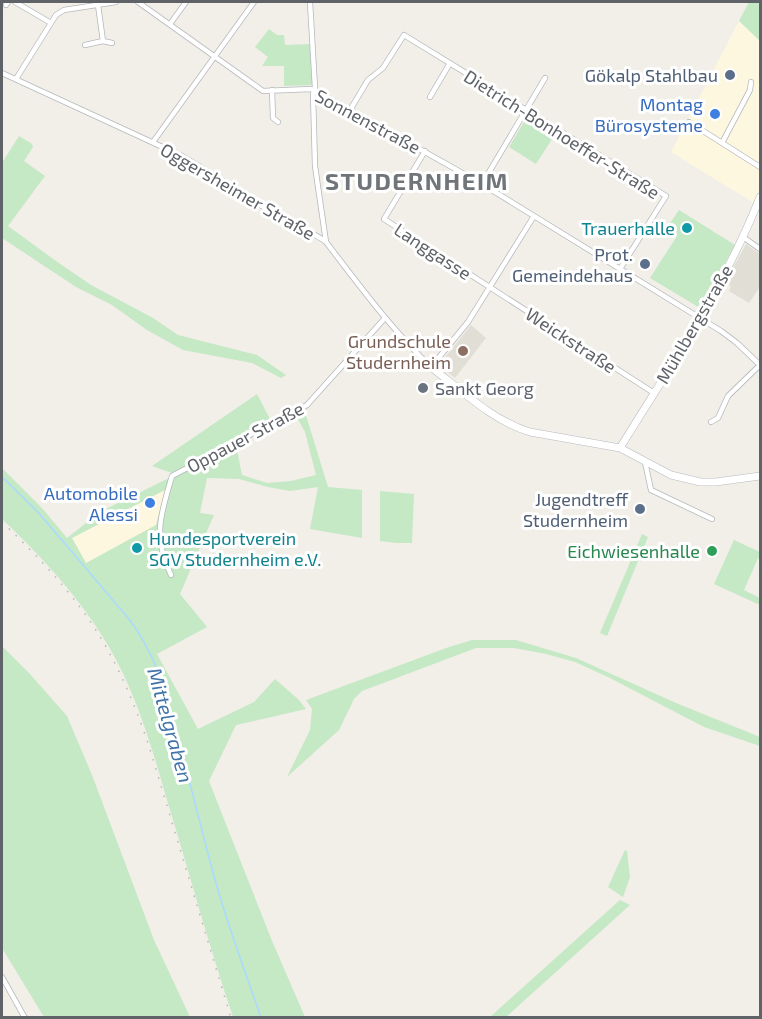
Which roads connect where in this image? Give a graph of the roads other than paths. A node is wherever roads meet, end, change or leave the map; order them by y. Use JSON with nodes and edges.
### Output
{"nodes":[{"id":1,"x":15,"y":2,"type":"edge"},
{"id":2,"x":71,"y":2,"type":"edge"},
{"id":3,"x":116,"y":2,"type":"edge"},
{"id":4,"x":138,"y":2,"type":"edge"},
{"id":5,"x":186,"y":2,"type":"edge"},
{"id":6,"x":255,"y":2,"type":"edge"},
{"id":7,"x":310,"y":2,"type":"edge"},
{"id":8,"x":98,"y":4,"type":"junction"},
{"id":9,"x":73,"y":9,"type":"junction"},
{"id":10,"x":51,"y":23,"type":"junction"},
{"id":11,"x":170,"y":24,"type":"junction"},
{"id":12,"x":103,"y":41,"type":"junction"},
{"id":13,"x":112,"y":43,"type":"dead end"},
{"id":14,"x":85,"y":45,"type":"dead end"},
{"id":15,"x":215,"y":56,"type":"junction"},
{"id":16,"x":450,"y":63,"type":"junction"},
{"id":17,"x":2,"y":73,"type":"edge"},
{"id":18,"x":545,"y":78,"type":"dead end"},
{"id":19,"x":16,"y":80,"type":"junction"},
{"id":20,"x":751,"y":82,"type":"dead end"},
{"id":21,"x":272,"y":90,"type":"junction"},
{"id":22,"x":314,"y":91,"type":"junction"},
{"id":23,"x":430,"y":97,"type":"dead end"},
{"id":24,"x":350,"y":110,"type":"junction"},
{"id":25,"x":527,"y":110,"type":"junction"},
{"id":26,"x":278,"y":122,"type":"dead end"},
{"id":27,"x":689,"y":123,"type":"dead end"},
{"id":28,"x":153,"y":142,"type":"junction"},
{"id":29,"x":722,"y":143,"type":"junction"},
{"id":30,"x":425,"y":151,"type":"junction"},
{"id":31,"x":760,"y":167,"type":"edge"},
{"id":32,"x":482,"y":184,"type":"junction"},
{"id":33,"x":760,"y":198,"type":"edge"},
{"id":34,"x":534,"y":216,"type":"junction"},
{"id":35,"x":743,"y":237,"type":"junction"},
{"id":36,"x":326,"y":242,"type":"junction"},
{"id":37,"x":760,"y":249,"type":"edge"},
{"id":38,"x":620,"y":269,"type":"junction"},
{"id":39,"x":489,"y":287,"type":"junction"},
{"id":40,"x":385,"y":318,"type":"junction"},
{"id":41,"x":700,"y":319,"type":"junction"},
{"id":42,"x":760,"y":365,"type":"edge"},
{"id":43,"x":431,"y":367,"type":"junction"},
{"id":44,"x":654,"y":393,"type":"junction"},
{"id":45,"x":711,"y":422,"type":"dead end"},
{"id":46,"x":620,"y":448,"type":"junction"},
{"id":47,"x":644,"y":461,"type":"junction"},
{"id":48,"x":760,"y":476,"type":"edge"},
{"id":49,"x":712,"y":519,"type":"dead end"},
{"id":50,"x":171,"y":575,"type":"dead end"},
{"id":51,"x":2,"y":977,"type":"edge"},
{"id":52,"x":25,"y":1017,"type":"edge"}],
"edges":[{"from":1,"to":10,"type":"street"},
{"from":2,"to":9,"type":"street"},
{"from":3,"to":8,"type":"street"},
{"from":4,"to":11,"type":"street","name":"Sonnenstraße"},
{"from":5,"to":11,"type":"street"},
{"from":6,"to":15,"type":"street"},
{"from":7,"to":22,"type":"street"},
{"from":8,"to":9,"type":"street"},
{"from":8,"to":12,"type":"street"},
{"from":9,"to":10,"type":"street"},
{"from":10,"to":19,"type":"street"},
{"from":11,"to":15,"type":"street","name":"Sonnenstraße"},
{"from":12,"to":13,"type":"street"},
{"from":12,"to":14,"type":"street"},
{"from":15,"to":21,"type":"street","name":"Sonnenstraße"},
{"from":15,"to":28,"type":"street"},
{"from":16,"to":23,"type":"street","name":"Dietrich-Bonhoeffer-Straße"},
{"from":16,"to":24,"type":"street","name":"Dietrich-Bonhoeffer-Straße"},
{"from":16,"to":25,"type":"street","name":"Dietrich-Bonhoeffer-Straße"},
{"from":17,"to":19,"type":"street","name":"Oggersheimer Straße"},
{"from":18,"to":25,"type":"street"},
{"from":19,"to":28,"type":"street","name":"Oggersheimer Straße"},
{"from":20,"to":29,"type":"street"},
{"from":21,"to":22,"type":"street","name":"Sonnenstraße"},
{"from":21,"to":26,"type":"street"},
{"from":22,"to":24,"type":"street","name":"Sonnenstraße"},
{"from":22,"to":36,"type":"street"},
{"from":24,"to":30,"type":"street","name":"Sonnenstraße"},
{"from":25,"to":32,"type":"street"},
{"from":25,"to":38,"type":"street","name":"Dietrich-Bonhoeffer-Straße"},
{"from":27,"to":29,"type":"street"},
{"from":28,"to":36,"type":"street","name":"Oggersheimer Straße"},
{"from":29,"to":31,"type":"street"},
{"from":30,"to":32,"type":"street","name":"Sonnenstraße"},
{"from":30,"to":39,"type":"street","name":"Langgasse"},
{"from":32,"to":34,"type":"street","name":"Sonnenstraße"},
{"from":33,"to":35,"type":"street","name":"Mühlbergstraße"},
{"from":34,"to":38,"type":"street","name":"Sonnenstraße"},
{"from":34,"to":39,"type":"street"},
{"from":35,"to":37,"type":"street"},
{"from":35,"to":41,"type":"street","name":"Mühlbergstraße"},
{"from":36,"to":40,"type":"street","name":"Oggersheimer Straße"},
{"from":38,"to":41,"type":"street","name":"Sonnenstraße"},
{"from":39,"to":43,"type":"street"},
{"from":39,"to":44,"type":"street","name":"Weickstraße"},
{"from":40,"to":43,"type":"street","name":"Oggersheimer Straße"},
{"from":40,"to":50,"type":"street","name":"Oppauer Straße"},
{"from":41,"to":42,"type":"street","name":"Sonnenstraße"},
{"from":41,"to":44,"type":"street","name":"Mühlbergstraße"},
{"from":42,"to":45,"type":"street"},
{"from":43,"to":46,"type":"street"},
{"from":44,"to":46,"type":"street","name":"Mühlbergstraße"},
{"from":46,"to":47,"type":"street"},
{"from":47,"to":48,"type":"street"},
{"from":47,"to":49,"type":"street"},
{"from":51,"to":52,"type":"street"}]}
